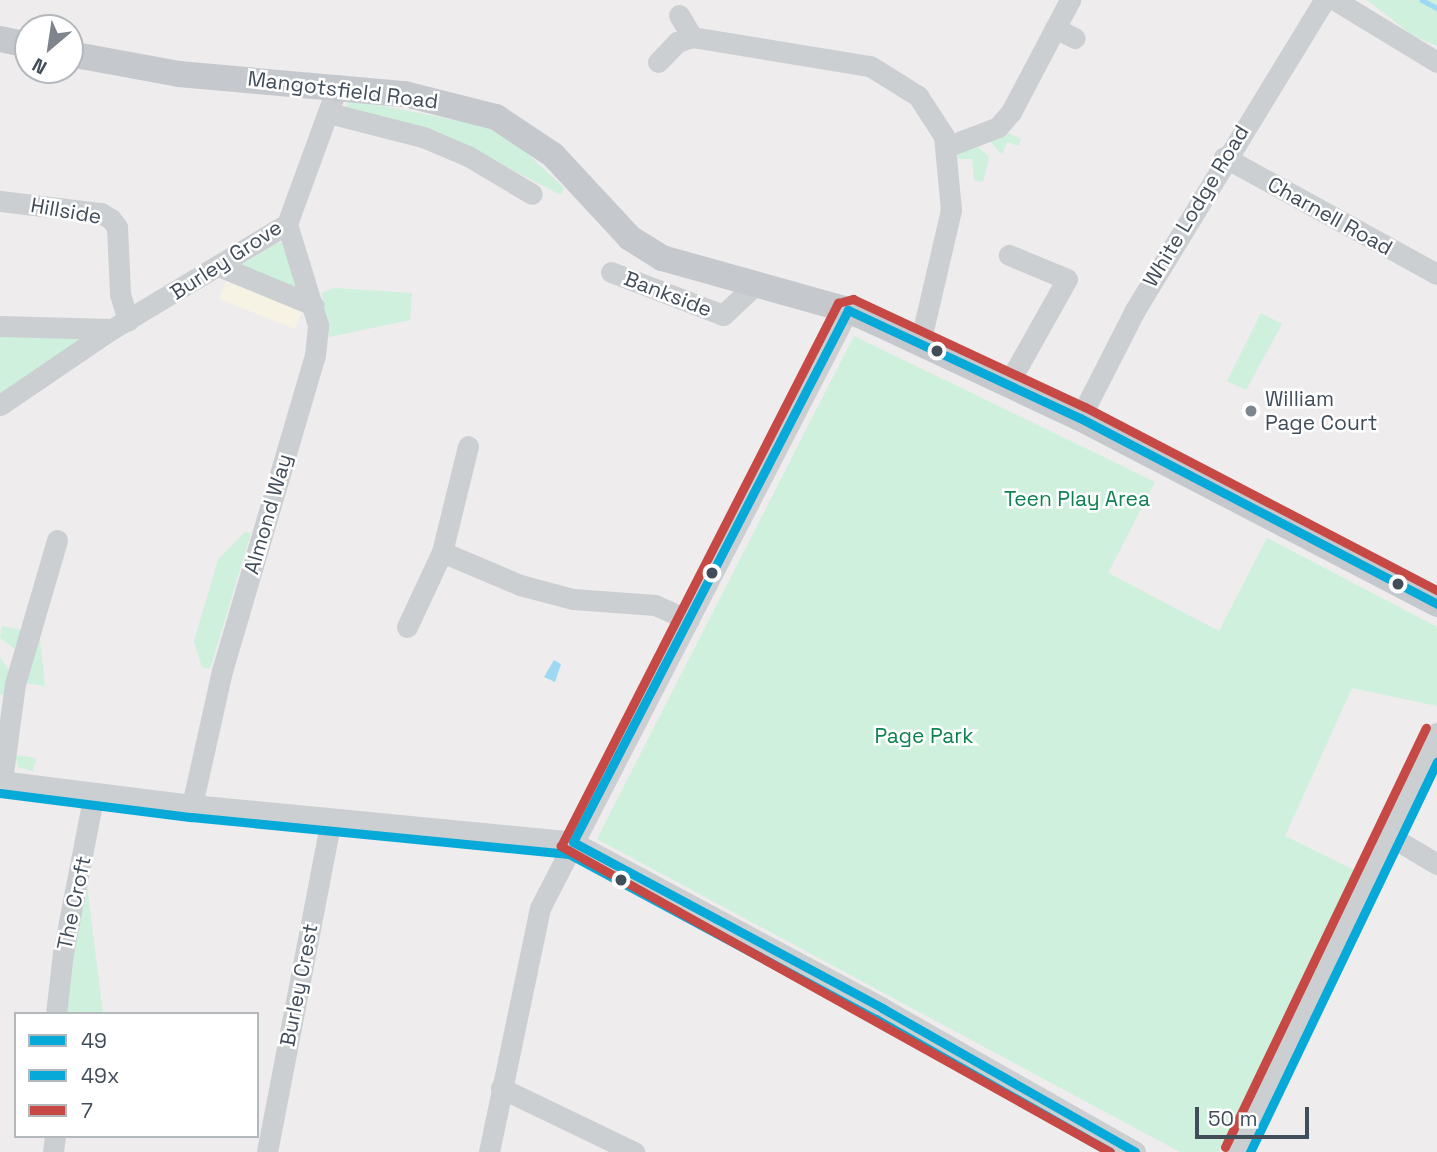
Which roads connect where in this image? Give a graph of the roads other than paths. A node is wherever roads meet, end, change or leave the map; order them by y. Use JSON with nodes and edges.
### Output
{"nodes":[{"id":1,"x":1070,"y":0,"type":"edge"},
{"id":2,"x":1324,"y":0,"type":"edge"},
{"id":3,"x":1335,"y":0,"type":"edge"},
{"id":4,"x":679,"y":15,"type":"dead end"},
{"id":5,"x":1055,"y":28,"type":"junction"},
{"id":6,"x":692,"y":37,"type":"junction"},
{"id":7,"x":1075,"y":38,"type":"dead end"},
{"id":8,"x":84,"y":57,"type":"edge"},
{"id":9,"x":658,"y":62,"type":"dead end"},
{"id":10,"x":1437,"y":62,"type":"edge"},
{"id":11,"x":338,"y":85,"type":"junction"},
{"id":12,"x":329,"y":113,"type":"junction"},
{"id":13,"x":946,"y":147,"type":"junction"},
{"id":14,"x":1224,"y":157,"type":"junction"},
{"id":15,"x":532,"y":194,"type":"dead end"},
{"id":16,"x":0,"y":201,"type":"edge"},
{"id":17,"x":287,"y":224,"type":"junction"},
{"id":18,"x":1009,"y":255,"type":"dead end"},
{"id":19,"x":221,"y":267,"type":"junction"},
{"id":20,"x":611,"y":272,"type":"dead end"},
{"id":21,"x":1437,"y":274,"type":"edge"},
{"id":22,"x":755,"y":285,"type":"junction"},
{"id":23,"x":313,"y":305,"type":"junction"},
{"id":24,"x":848,"y":310,"type":"junction"},
{"id":25,"x":120,"y":325,"type":"junction"},
{"id":26,"x":0,"y":326,"type":"edge"},
{"id":27,"x":920,"y":343,"type":"junction"},
{"id":28,"x":1008,"y":384,"type":"junction"},
{"id":29,"x":0,"y":405,"type":"edge"},
{"id":30,"x":1080,"y":418,"type":"junction"},
{"id":31,"x":468,"y":446,"type":"dead end"},
{"id":32,"x":57,"y":540,"type":"dead end"},
{"id":33,"x":442,"y":552,"type":"junction"},
{"id":34,"x":1437,"y":604,"type":"edge"},
{"id":35,"x":689,"y":620,"type":"junction"},
{"id":36,"x":407,"y":627,"type":"dead end"},
{"id":37,"x":1437,"y":733,"type":"edge"},
{"id":38,"x":1,"y":781,"type":"edge"},
{"id":39,"x":94,"y":793,"type":"junction"},
{"id":40,"x":191,"y":805,"type":"junction"},
{"id":41,"x":331,"y":819,"type":"junction"},
{"id":42,"x":1390,"y":836,"type":"junction"},
{"id":43,"x":573,"y":842,"type":"junction"},
{"id":44,"x":1437,"y":864,"type":"edge"},
{"id":45,"x":57,"y":1012,"type":"edge"},
{"id":46,"x":501,"y":1088,"type":"junction"},
{"id":47,"x":267,"y":1152,"type":"edge"},
{"id":48,"x":489,"y":1152,"type":"edge"},
{"id":49,"x":634,"y":1152,"type":"edge"},
{"id":50,"x":1135,"y":1152,"type":"edge"},
{"id":51,"x":1236,"y":1152,"type":"edge"}],
"edges":[{"from":1,"to":5,"type":"street"},
{"from":2,"to":14,"type":"street","name":"White Lodge Road"},
{"from":3,"to":10,"type":"street"},
{"from":4,"to":6,"type":"street"},
{"from":5,"to":7,"type":"street"},
{"from":5,"to":13,"type":"street"},
{"from":6,"to":9,"type":"street"},
{"from":6,"to":13,"type":"street"},
{"from":8,"to":11,"type":"main road","name":"Mangotsfield Road"},
{"from":11,"to":12,"type":"street","name":"Burley Grove"},
{"from":11,"to":22,"type":"main road","name":"Mangotsfield Road"},
{"from":12,"to":15,"type":"street","name":"Mangotsfield Road"},
{"from":12,"to":17,"type":"street","name":"Burley Grove"},
{"from":13,"to":27,"type":"street"},
{"from":14,"to":21,"type":"street","name":"Charnell Road"},
{"from":14,"to":30,"type":"street","name":"White Lodge Road"},
{"from":16,"to":25,"type":"street","name":"Hillside"},
{"from":17,"to":19,"type":"street","name":"Burley Grove"},
{"from":17,"to":23,"type":"street","name":"Almond Way"},
{"from":18,"to":28,"type":"street"},
{"from":19,"to":23,"type":"street"},
{"from":19,"to":25,"type":"street","name":"Burley Grove"},
{"from":20,"to":22,"type":"street","name":"Bankside"},
{"from":22,"to":24,"type":"main road","name":"Mangotsfield Road"},
{"from":23,"to":40,"type":"street","name":"Almond Way"},
{"from":24,"to":27,"type":"main road","name":"Mangotsfield Road"},
{"from":24,"to":35,"type":"street"},
{"from":25,"to":26,"type":"street"},
{"from":25,"to":29,"type":"street","name":"Burley Grove"},
{"from":27,"to":28,"type":"main road","name":"Mangotsfield Road"},
{"from":28,"to":30,"type":"main road","name":"Mangotsfield Road"},
{"from":30,"to":34,"type":"main road","name":"Mangotsfield Road"},
{"from":31,"to":33,"type":"street"},
{"from":32,"to":38,"type":"street"},
{"from":33,"to":35,"type":"street"},
{"from":33,"to":36,"type":"street"},
{"from":35,"to":43,"type":"street"},
{"from":37,"to":42,"type":"street"},
{"from":38,"to":39,"type":"street"},
{"from":39,"to":40,"type":"street"},
{"from":39,"to":45,"type":"street","name":"The Croft"},
{"from":40,"to":41,"type":"street"},
{"from":41,"to":43,"type":"street"},
{"from":41,"to":47,"type":"street","name":"Burley Crest"},
{"from":42,"to":44,"type":"street"},
{"from":42,"to":51,"type":"street"},
{"from":43,"to":46,"type":"street"},
{"from":43,"to":50,"type":"street"},
{"from":46,"to":48,"type":"street"},
{"from":46,"to":49,"type":"street"}]}
